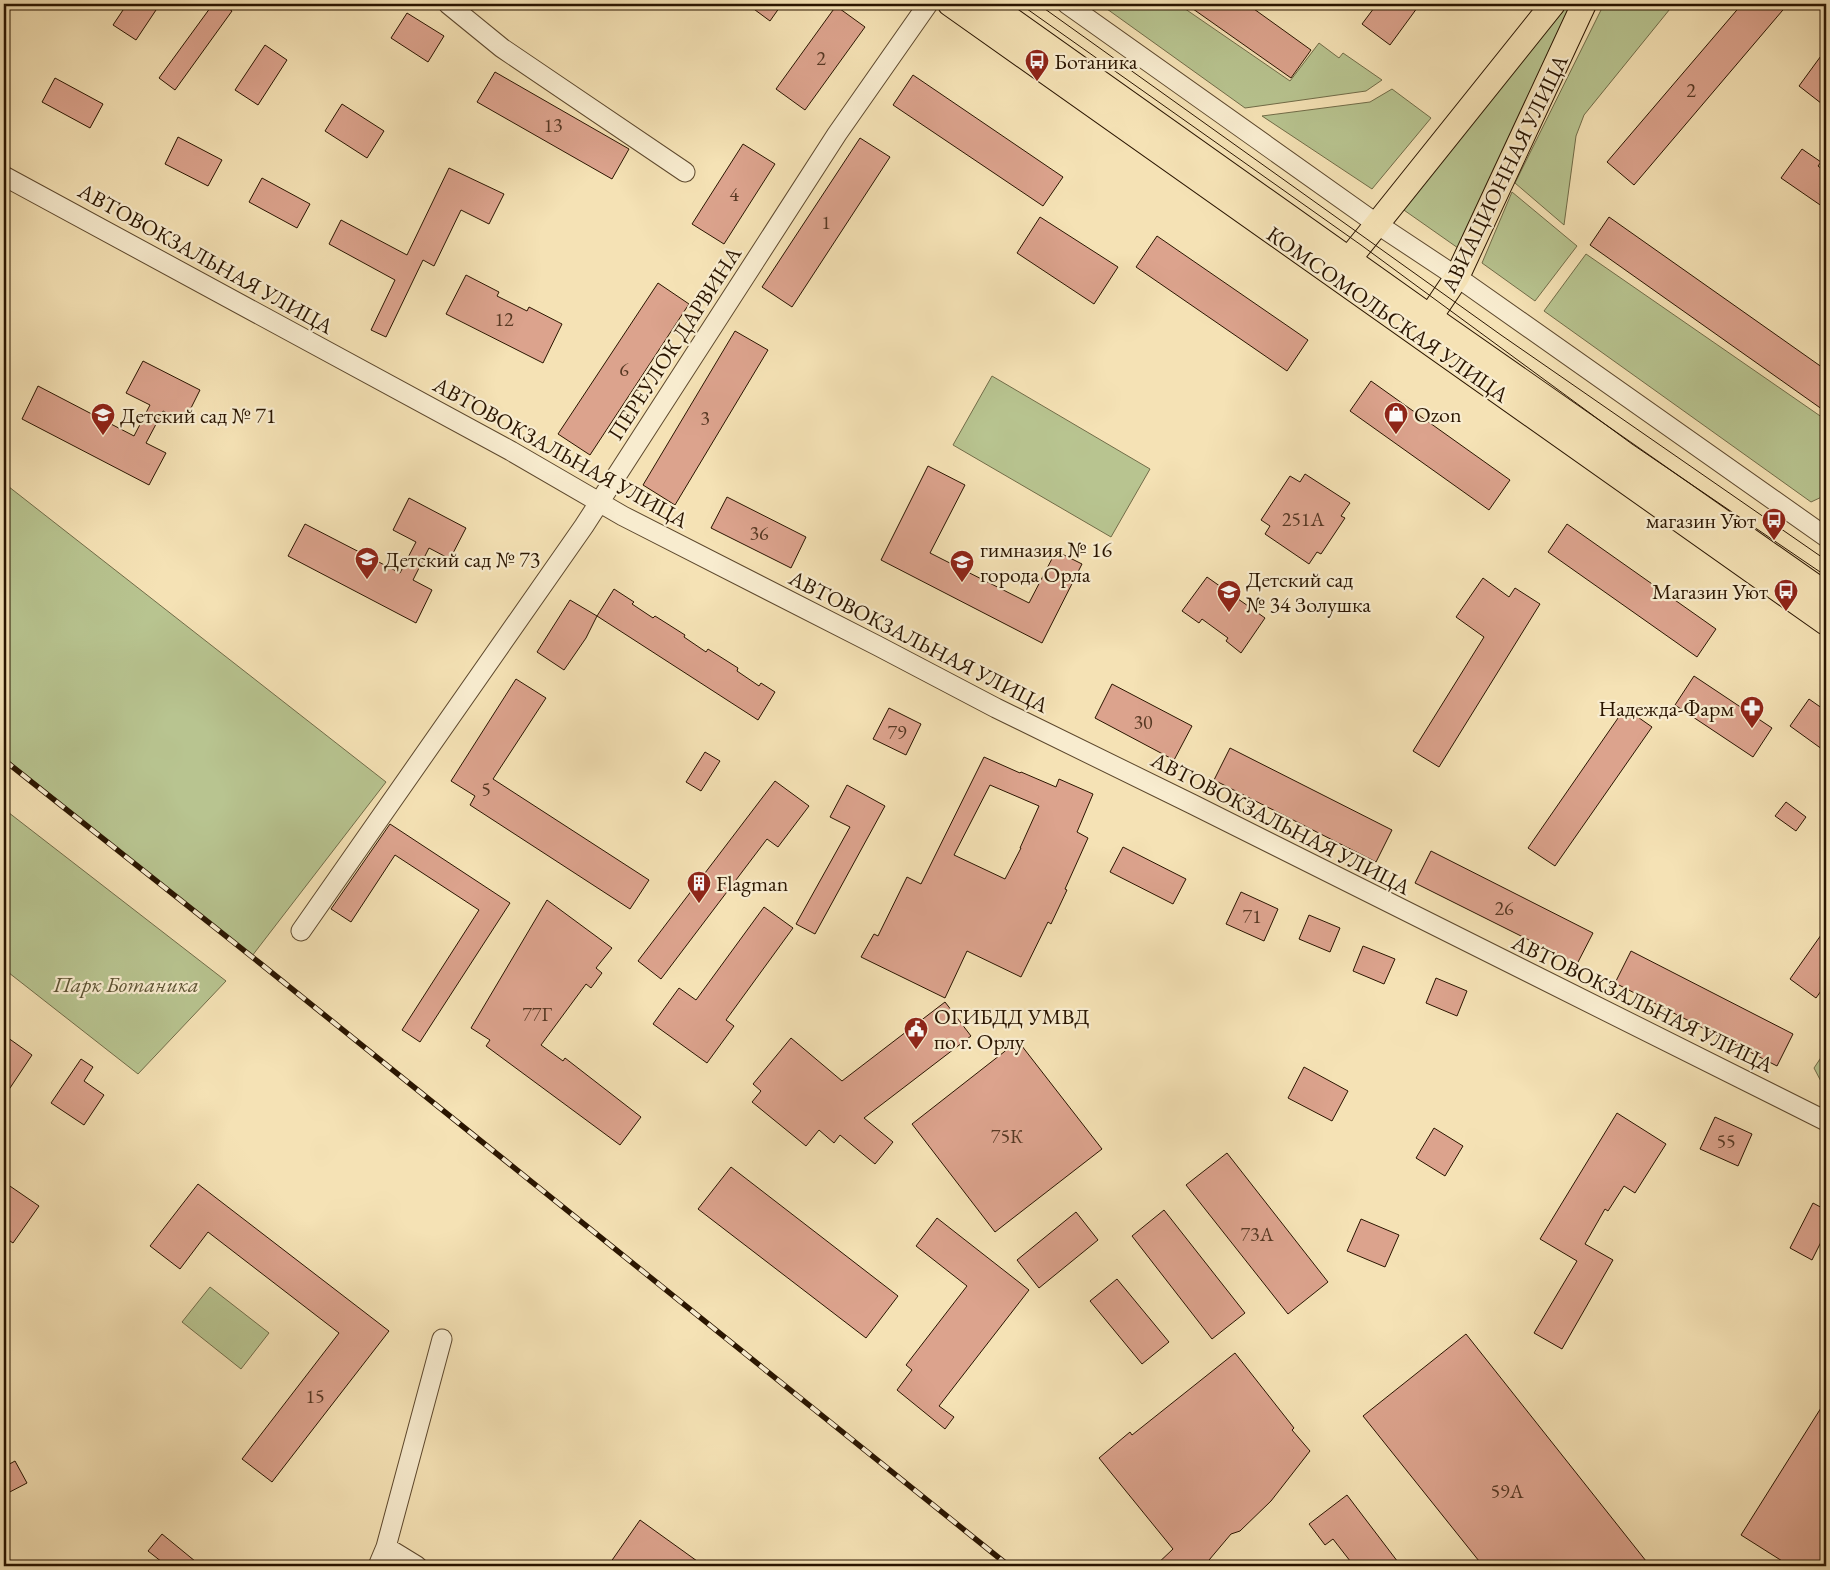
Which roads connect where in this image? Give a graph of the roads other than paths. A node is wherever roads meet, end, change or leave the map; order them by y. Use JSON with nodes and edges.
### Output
{"nodes":[{"id":1,"x":448,"y":4,"type":"edge"},
{"id":2,"x":928,"y":4,"type":"edge"},
{"id":3,"x":950,"y":4,"type":"edge"},
{"id":4,"x":989,"y":4,"type":"edge"},
{"id":5,"x":1067,"y":4,"type":"edge"},
{"id":6,"x":1553,"y":4,"type":"edge"},
{"id":7,"x":1584,"y":4,"type":"edge"},
{"id":8,"x":685,"y":172,"type":"dead end"},
{"id":9,"x":4,"y":176,"type":"edge"},
{"id":10,"x":1377,"y":224,"type":"junction"},
{"id":11,"x":1349,"y":259,"type":"junction"},
{"id":12,"x":1457,"y":277,"type":"junction"},
{"id":13,"x":1430,"y":317,"type":"junction"},
{"id":14,"x":1407,"y":327,"type":"junction"},
{"id":15,"x":600,"y":502,"type":"junction"},
{"id":16,"x":1826,"y":537,"type":"edge"},
{"id":17,"x":1826,"y":594,"type":"edge"},
{"id":18,"x":1826,"y":623,"type":"edge"},
{"id":19,"x":301,"y":931,"type":"dead end"},
{"id":20,"x":1826,"y":1121,"type":"edge"},
{"id":21,"x":442,"y":1339,"type":"dead end"},
{"id":22,"x":386,"y":1548,"type":"junction"},
{"id":23,"x":378,"y":1566,"type":"edge"},
{"id":24,"x":417,"y":1566,"type":"edge"}],
"edges":[{"from":1,"to":8,"type":"street"},
{"from":2,"to":15,"type":"street","name":"ПЕРЕУЛОК ДАРВИНА"},
{"from":3,"to":14,"type":"main road","name":"КОМСОМОЛЬСКАЯ УЛИЦА"},
{"from":4,"to":11,"type":"main road","name":"КОМСОМОЛЬСКАЯ УЛИЦА"},
{"from":5,"to":10,"type":"street"},
{"from":6,"to":10,"type":"main road","name":"АВИАЦИОННАЯ УЛИЦА"},
{"from":7,"to":12,"type":"main road","name":"АВИАЦИОННАЯ УЛИЦА"},
{"from":9,"to":15,"type":"street","name":"АВТОВОКЗАЛЬНАЯ УЛИЦА"},
{"from":10,"to":11,"type":"main road","name":"АВИАЦИОННАЯ УЛИЦА"},
{"from":10,"to":12,"type":"street"},
{"from":11,"to":13,"type":"main road","name":"КОМСОМОЛЬСКАЯ УЛИЦА"},
{"from":12,"to":13,"type":"main road","name":"АВИАЦИОННАЯ УЛИЦА"},
{"from":12,"to":16,"type":"street"},
{"from":13,"to":14,"type":"main road","name":"АВИАЦИОННАЯ УЛИЦА"},
{"from":13,"to":17,"type":"main road","name":"КОМСОМОЛЬСКАЯ УЛИЦА"},
{"from":14,"to":18,"type":"main road","name":"КОМСОМОЛЬСКАЯ УЛИЦА"},
{"from":15,"to":19,"type":"street","name":"ПЕРЕУЛОК ДАРВИНА"},
{"from":15,"to":20,"type":"street","name":"АВТОВОКЗАЛЬНАЯ УЛИЦА"},
{"from":21,"to":22,"type":"street"},
{"from":22,"to":23,"type":"street"},
{"from":22,"to":24,"type":"street"}]}
